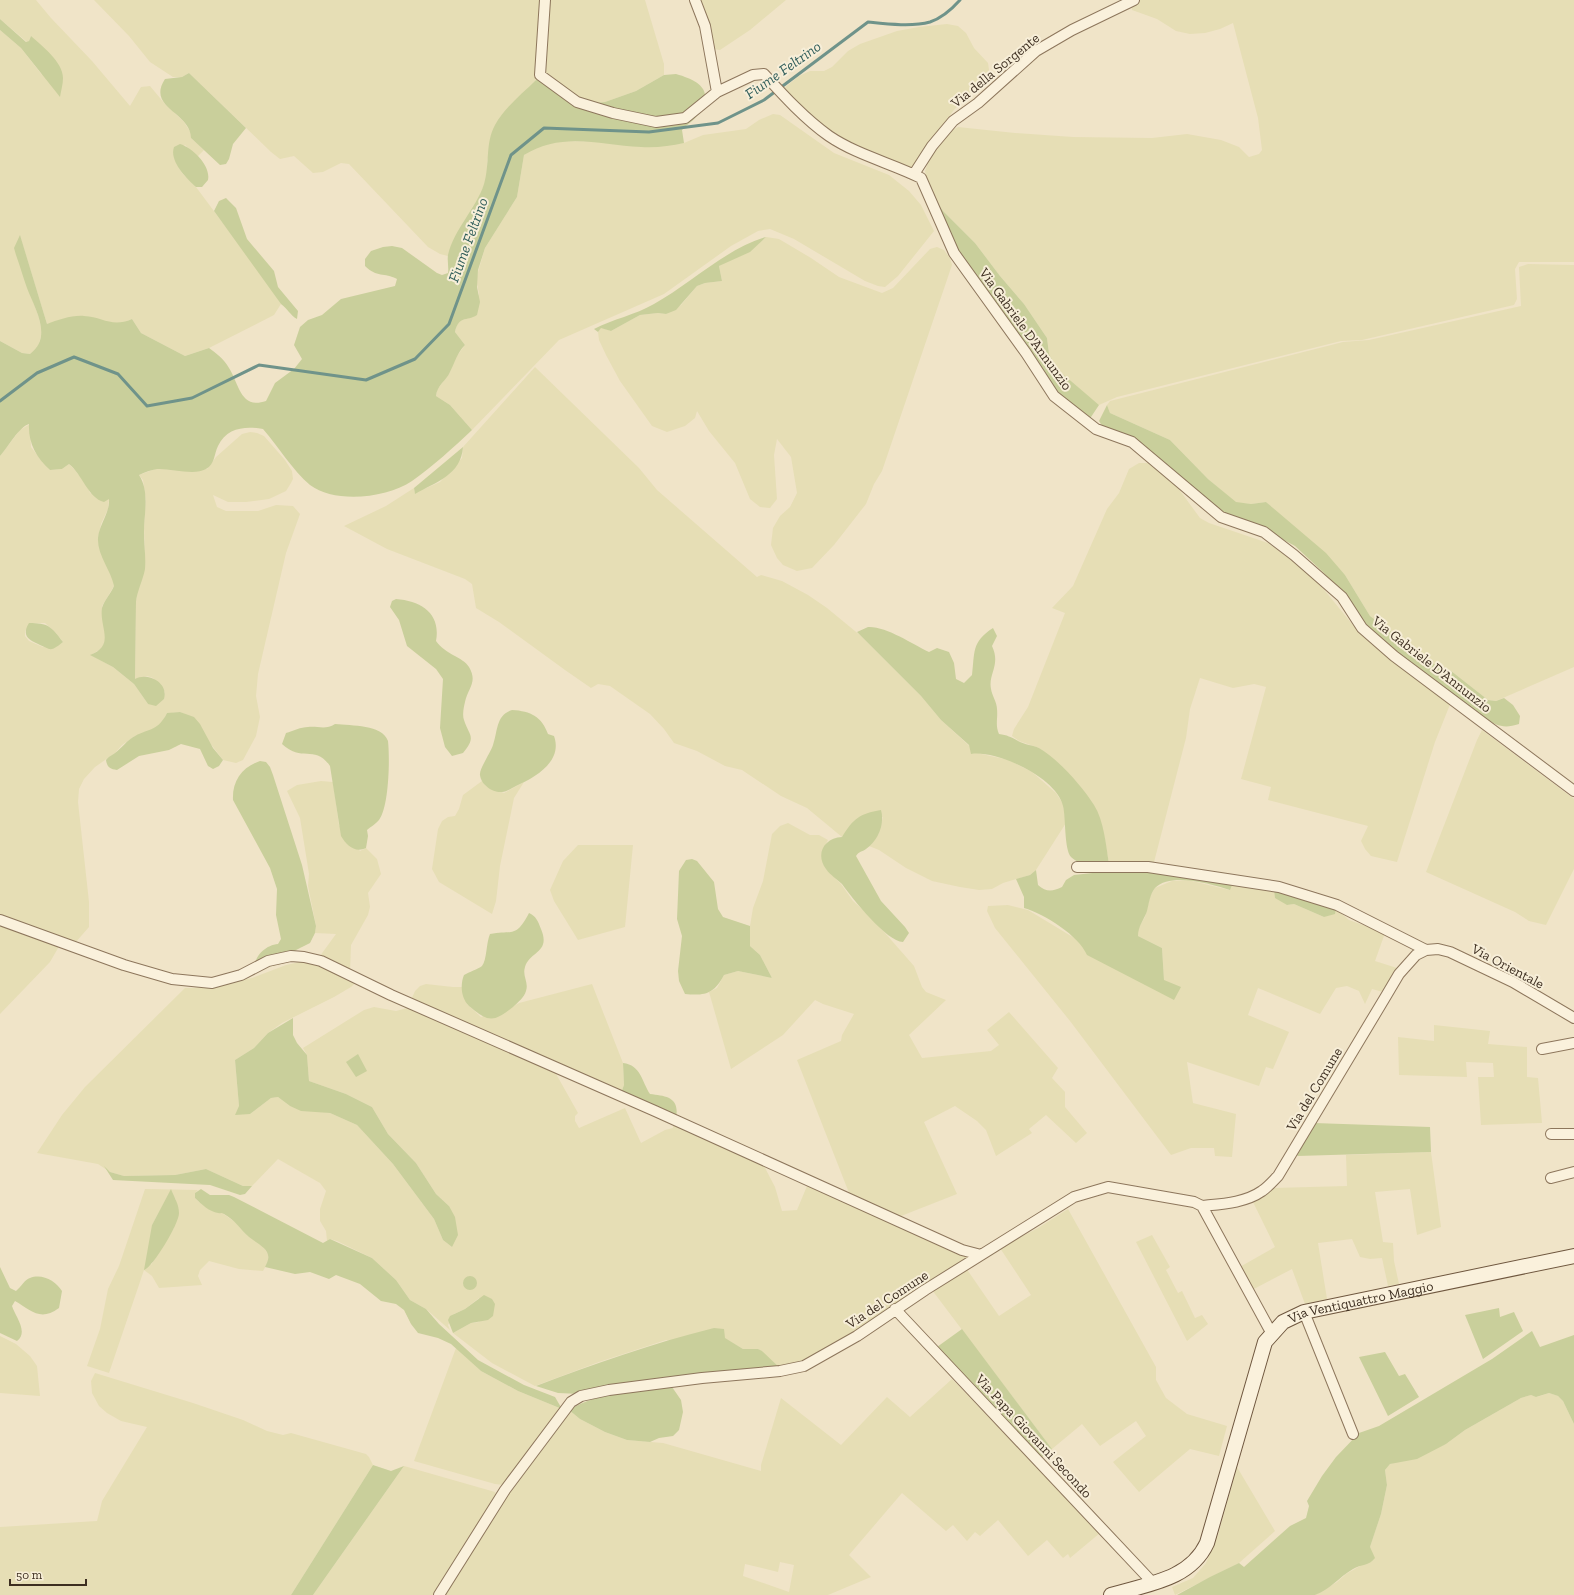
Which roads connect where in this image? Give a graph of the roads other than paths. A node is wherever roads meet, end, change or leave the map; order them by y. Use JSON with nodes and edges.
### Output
{"nodes":[{"id":1,"x":545,"y":0,"type":"edge"},
{"id":2,"x":695,"y":0,"type":"edge"},
{"id":3,"x":1134,"y":0,"type":"edge"},
{"id":4,"x":717,"y":92,"type":"junction"},
{"id":5,"x":914,"y":174,"type":"junction"},
{"id":6,"x":1574,"y":790,"type":"edge"},
{"id":7,"x":1077,"y":867,"type":"dead end"},
{"id":8,"x":0,"y":920,"type":"edge"},
{"id":9,"x":1426,"y":950,"type":"junction"},
{"id":10,"x":1574,"y":1018,"type":"edge"},
{"id":11,"x":1574,"y":1043,"type":"edge"},
{"id":12,"x":1542,"y":1048,"type":"dead end"},
{"id":13,"x":1551,"y":1134,"type":"dead end"},
{"id":14,"x":1574,"y":1134,"type":"edge"},
{"id":15,"x":1574,"y":1172,"type":"edge"},
{"id":16,"x":1551,"y":1178,"type":"dead end"},
{"id":17,"x":1202,"y":1206,"type":"junction"},
{"id":18,"x":981,"y":1255,"type":"junction"},
{"id":19,"x":1574,"y":1256,"type":"edge"},
{"id":20,"x":895,"y":1309,"type":"junction"},
{"id":21,"x":1304,"y":1312,"type":"junction"},
{"id":22,"x":1272,"y":1334,"type":"junction"},
{"id":23,"x":1353,"y":1434,"type":"dead end"},
{"id":24,"x":1153,"y":1583,"type":"junction"},
{"id":25,"x":439,"y":1595,"type":"edge"},
{"id":26,"x":1111,"y":1595,"type":"edge"}],
"edges":[{"from":1,"to":4,"type":"street"},
{"from":2,"to":4,"type":"street"},
{"from":3,"to":5,"type":"street","name":"Via della Sorgente"},
{"from":4,"to":5,"type":"street","name":"Via Gabriele D'Annunzio"},
{"from":5,"to":6,"type":"street","name":"Via Gabriele D'Annunzio"},
{"from":7,"to":9,"type":"street"},
{"from":8,"to":18,"type":"street"},
{"from":9,"to":10,"type":"street","name":"Via Orientale"},
{"from":9,"to":17,"type":"street","name":"Via del Comune"},
{"from":11,"to":12,"type":"street"},
{"from":13,"to":14,"type":"street"},
{"from":15,"to":16,"type":"street"},
{"from":17,"to":18,"type":"street","name":"Via del Comune"},
{"from":17,"to":22,"type":"street"},
{"from":18,"to":20,"type":"street","name":"Via del Comune"},
{"from":19,"to":21,"type":"street","name":"Via Ventiquattro Maggio"},
{"from":20,"to":24,"type":"street","name":"Via Papa Giovanni Secondo"},
{"from":20,"to":25,"type":"street","name":"Via del Comune"},
{"from":21,"to":22,"type":"street","name":"Via Ventiquattro Maggio"},
{"from":21,"to":23,"type":"street"},
{"from":22,"to":24,"type":"street","name":"Via Ventiquattro Maggio"},
{"from":24,"to":26,"type":"street","name":"Via Ventiquattro Maggio"}]}
